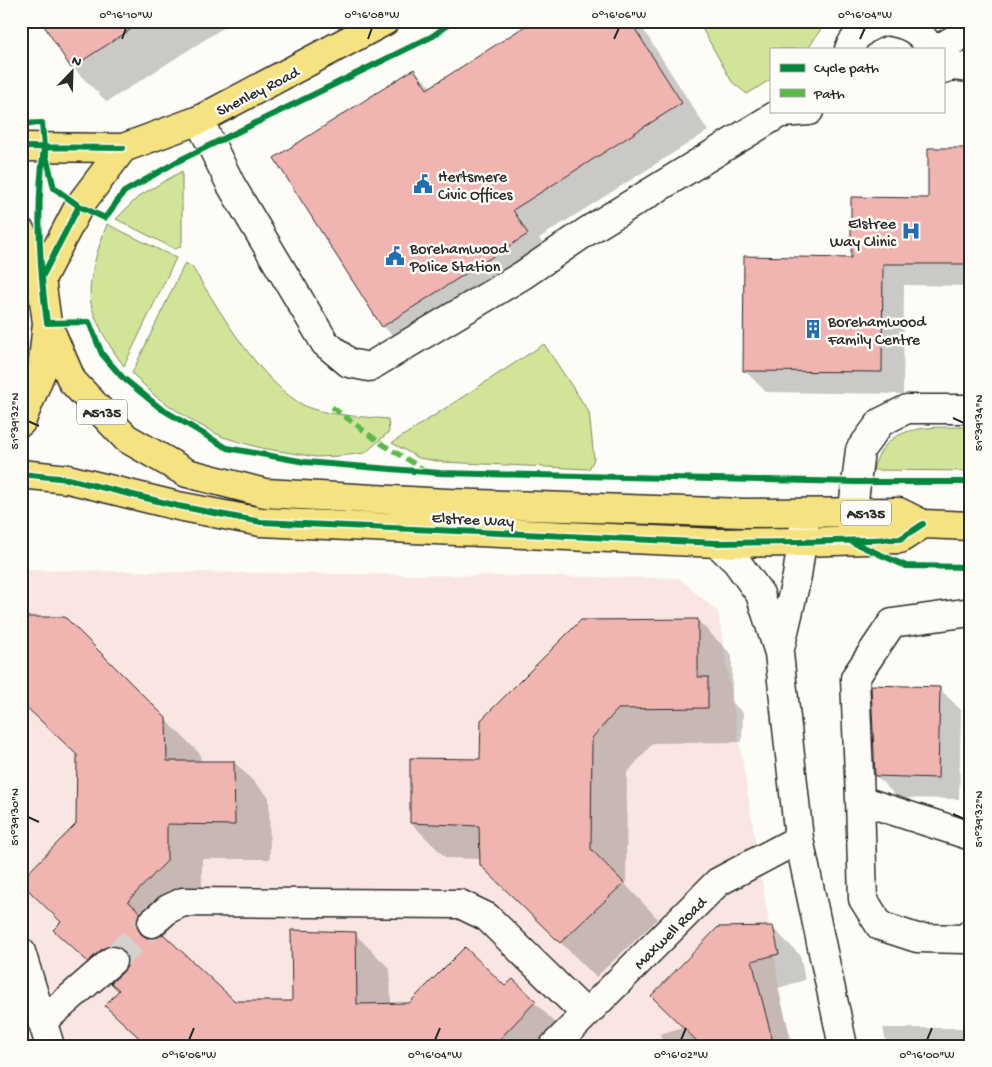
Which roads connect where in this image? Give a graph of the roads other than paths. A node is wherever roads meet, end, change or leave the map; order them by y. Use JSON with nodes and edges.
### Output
{"nodes":[{"id":1,"x":385,"y":21,"type":"edge"},
{"id":2,"x":881,"y":27,"type":"edge"},
{"id":3,"x":971,"y":30,"type":"edge"},
{"id":4,"x":928,"y":48,"type":"edge"},
{"id":5,"x":940,"y":48,"type":"edge"},
{"id":6,"x":971,"y":68,"type":"edge"},
{"id":7,"x":944,"y":69,"type":"edge"},
{"id":8,"x":782,"y":112,"type":"edge"},
{"id":9,"x":198,"y":120,"type":"junction"},
{"id":10,"x":21,"y":147,"type":"edge"},
{"id":11,"x":123,"y":148,"type":"junction"},
{"id":12,"x":21,"y":232,"type":"edge"},
{"id":13,"x":41,"y":279,"type":"junction"},
{"id":14,"x":47,"y":323,"type":"junction"},
{"id":15,"x":971,"y":409,"type":"edge"},
{"id":16,"x":21,"y":422,"type":"edge"},
{"id":17,"x":21,"y":474,"type":"edge"},
{"id":18,"x":806,"y":513,"type":"junction"},
{"id":19,"x":852,"y":513,"type":"junction"},
{"id":20,"x":923,"y":524,"type":"junction"},
{"id":21,"x":971,"y":526,"type":"edge"},
{"id":22,"x":850,"y":541,"type":"junction"},
{"id":23,"x":801,"y":542,"type":"junction"},
{"id":24,"x":717,"y":543,"type":"junction"},
{"id":25,"x":971,"y":612,"type":"edge"},
{"id":26,"x":780,"y":654,"type":"junction"},
{"id":27,"x":860,"y":800,"type":"junction"},
{"id":28,"x":971,"y":836,"type":"edge"},
{"id":29,"x":799,"y":839,"type":"junction"},
{"id":30,"x":152,"y":923,"type":"tunnel mouth"},
{"id":31,"x":971,"y":933,"type":"edge"},
{"id":32,"x":21,"y":952,"type":"edge"},
{"id":33,"x":112,"y":961,"type":"tunnel mouth"},
{"id":34,"x":586,"y":1014,"type":"junction"},
{"id":35,"x":46,"y":1034,"type":"edge"},
{"id":36,"x":554,"y":1046,"type":"edge"},
{"id":37,"x":843,"y":1046,"type":"edge"}],
"edges":[{"from":1,"to":9,"type":"main road","name":"Shenley Road"},
{"from":2,"to":4,"type":"street"},
{"from":3,"to":5,"type":"street"},
{"from":6,"to":7,"type":"street"},
{"from":8,"to":9,"type":"street"},
{"from":9,"to":11,"type":"main road","name":"Shenley Road"},
{"from":10,"to":11,"type":"main road","name":"Shenley Road"},
{"from":11,"to":13,"type":"main road"},
{"from":12,"to":13,"type":"main road"},
{"from":13,"to":14,"type":"main road"},
{"from":14,"to":16,"type":"main road"},
{"from":14,"to":18,"type":"main road","name":"Elstree Way","number":"A5135"},
{"from":15,"to":19,"type":"street"},
{"from":17,"to":24,"type":"main road","name":"Elstree Way","number":"A5135"},
{"from":18,"to":19,"type":"main road","name":"Elstree Way","number":"A5135"},
{"from":18,"to":23,"type":"street"},
{"from":19,"to":20,"type":"main road","name":"Elstree Way","number":"A5135"},
{"from":19,"to":22,"type":"street"},
{"from":20,"to":21,"type":"main road","name":"Elstree Way","number":"A5135"},
{"from":20,"to":22,"type":"main road","name":"Elstree Way","number":"A5135"},
{"from":22,"to":23,"type":"main road","name":"Elstree Way","number":"A5135"},
{"from":23,"to":24,"type":"main road","name":"Elstree Way","number":"A5135"},
{"from":23,"to":26,"type":"street"},
{"from":24,"to":26,"type":"street"},
{"from":25,"to":27,"type":"street"},
{"from":26,"to":29,"type":"street"},
{"from":27,"to":28,"type":"street"},
{"from":27,"to":31,"type":"street"},
{"from":29,"to":34,"type":"street","name":"Maxwell Road"},
{"from":29,"to":37,"type":"street"},
{"from":30,"to":34,"type":"street"},
{"from":32,"to":35,"type":"street"},
{"from":33,"to":35,"type":"street"},
{"from":34,"to":36,"type":"street","name":"Maxwell Road"}]}
